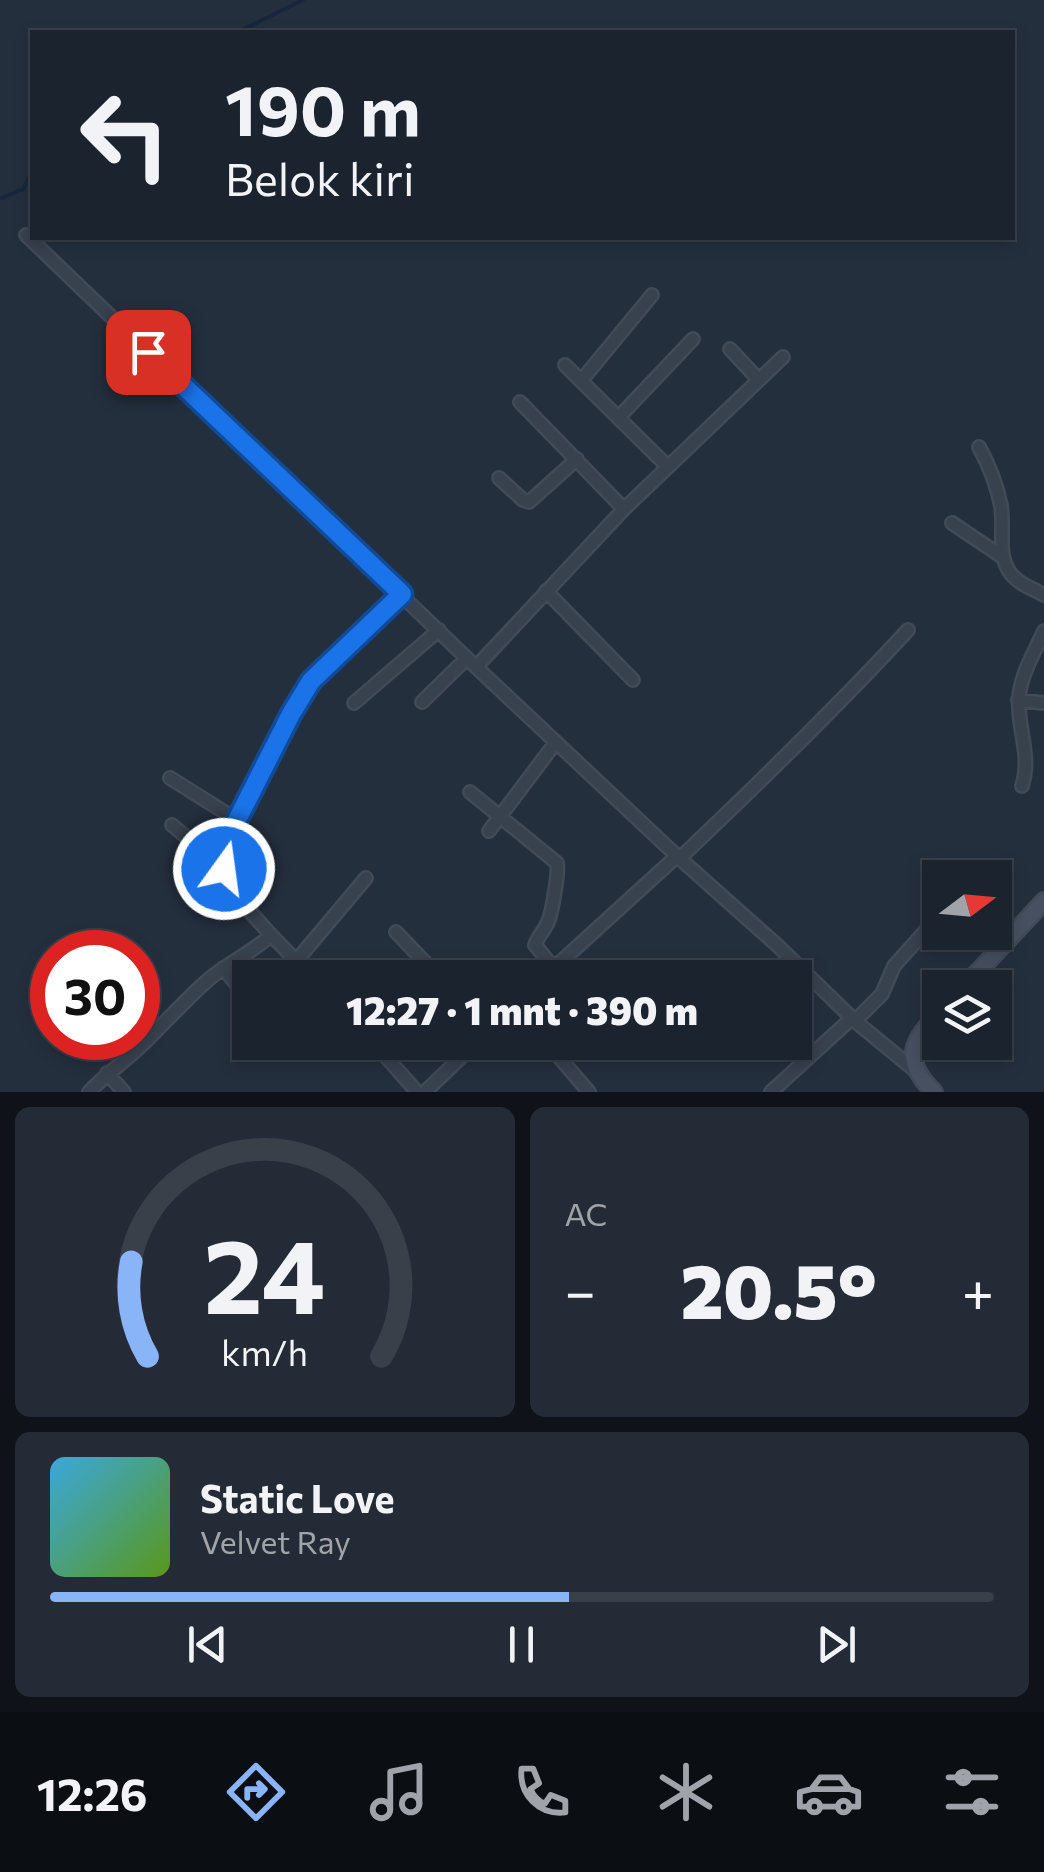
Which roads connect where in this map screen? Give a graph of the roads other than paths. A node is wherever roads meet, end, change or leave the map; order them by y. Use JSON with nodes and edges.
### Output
{"nodes":[{"id":1,"x":26,"y":235,"type":"dead end"},
{"id":2,"x":30,"y":239,"type":"edge"},
{"id":3,"x":31,"y":240,"type":"edge"},
{"id":4,"x":652,"y":295,"type":"dead end"},
{"id":5,"x":693,"y":338,"type":"dead end"},
{"id":6,"x":730,"y":348,"type":"dead end"},
{"id":7,"x":783,"y":357,"type":"dead end"},
{"id":8,"x":565,"y":365,"type":"dead end"},
{"id":9,"x":758,"y":379,"type":"junction"},
{"id":10,"x":581,"y":381,"type":"junction"},
{"id":11,"x":520,"y":402,"type":"dead end"},
{"id":12,"x":618,"y":418,"type":"junction"},
{"id":13,"x":979,"y":447,"type":"dead end"},
{"id":14,"x":577,"y":459,"type":"junction"},
{"id":15,"x":668,"y":467,"type":"junction"},
{"id":16,"x":499,"y":478,"type":"dead end"},
{"id":17,"x":624,"y":509,"type":"junction"},
{"id":18,"x":952,"y":523,"type":"dead end"},
{"id":19,"x":1001,"y":556,"type":"junction"},
{"id":20,"x":546,"y":591,"type":"junction"},
{"id":21,"x":402,"y":594,"type":"junction"},
{"id":22,"x":1044,"y":595,"type":"edge"},
{"id":23,"x":439,"y":630,"type":"junction"},
{"id":24,"x":908,"y":630,"type":"dead end"},
{"id":25,"x":1044,"y":631,"type":"edge"},
{"id":26,"x":1040,"y":647,"type":"edge"},
{"id":27,"x":471,"y":662,"type":"junction"},
{"id":28,"x":632,"y":680,"type":"dead end"},
{"id":29,"x":1018,"y":700,"type":"junction"},
{"id":30,"x":422,"y":702,"type":"dead end"},
{"id":31,"x":354,"y":703,"type":"dead end"},
{"id":32,"x":1044,"y":704,"type":"edge"},
{"id":33,"x":556,"y":742,"type":"junction"},
{"id":34,"x":170,"y":778,"type":"dead end"},
{"id":35,"x":1022,"y":786,"type":"dead end"},
{"id":36,"x":470,"y":792,"type":"dead end"},
{"id":37,"x":500,"y":816,"type":"junction"},
{"id":38,"x":237,"y":820,"type":"junction"},
{"id":39,"x":172,"y":824,"type":"dead end"},
{"id":40,"x":489,"y":831,"type":"dead end"},
{"id":41,"x":678,"y":857,"type":"junction"},
{"id":42,"x":224,"y":869,"type":"junction"},
{"id":43,"x":366,"y":878,"type":"dead end"},
{"id":44,"x":1044,"y":901,"type":"edge"},
{"id":45,"x":396,"y":932,"type":"dead end"},
{"id":46,"x":271,"y":935,"type":"junction"},
{"id":47,"x":922,"y":935,"type":"edge"},
{"id":48,"x":297,"y":960,"type":"joint"},
{"id":49,"x":423,"y":960,"type":"edge"},
{"id":50,"x":547,"y":960,"type":"edge"},
{"id":51,"x":562,"y":960,"type":"edge"},
{"id":52,"x":223,"y":968,"type":"junction"},
{"id":53,"x":980,"y":970,"type":"edge"},
{"id":54,"x":232,"y":979,"type":"edge"},
{"id":55,"x":854,"y":1020,"type":"junction"},
{"id":56,"x":922,"y":1034,"type":"edge"},
{"id":57,"x":389,"y":1060,"type":"edge"},
{"id":58,"x":458,"y":1060,"type":"edge"},
{"id":59,"x":561,"y":1060,"type":"edge"},
{"id":60,"x":917,"y":1072,"type":"junction"},
{"id":61,"x":107,"y":1074,"type":"junction"},
{"id":62,"x":89,"y":1092,"type":"edge"},
{"id":63,"x":124,"y":1092,"type":"edge"},
{"id":64,"x":417,"y":1092,"type":"edge"},
{"id":65,"x":425,"y":1092,"type":"edge"},
{"id":66,"x":588,"y":1092,"type":"edge"},
{"id":67,"x":770,"y":1092,"type":"edge"},
{"id":68,"x":934,"y":1092,"type":"edge"}],
"edges":[{"from":1,"to":2,"type":"street"},
{"from":3,"to":21,"type":"street"},
{"from":4,"to":10,"type":"street"},
{"from":5,"to":12,"type":"street"},
{"from":6,"to":9,"type":"street"},
{"from":7,"to":9,"type":"street"},
{"from":8,"to":10,"type":"street"},
{"from":9,"to":15,"type":"street"},
{"from":10,"to":12,"type":"street"},
{"from":11,"to":14,"type":"street"},
{"from":12,"to":15,"type":"street"},
{"from":13,"to":19,"type":"street"},
{"from":14,"to":16,"type":"street"},
{"from":14,"to":17,"type":"street"},
{"from":15,"to":17,"type":"street"},
{"from":17,"to":20,"type":"street"},
{"from":18,"to":19,"type":"street"},
{"from":19,"to":22,"type":"street"},
{"from":20,"to":27,"type":"street"},
{"from":20,"to":28,"type":"street"},
{"from":21,"to":23,"type":"street"},
{"from":21,"to":38,"type":"street"},
{"from":23,"to":27,"type":"street"},
{"from":23,"to":31,"type":"street"},
{"from":24,"to":41,"type":"street"},
{"from":25,"to":26,"type":"street"},
{"from":26,"to":29,"type":"street"},
{"from":27,"to":30,"type":"street"},
{"from":27,"to":33,"type":"street"},
{"from":29,"to":32,"type":"street"},
{"from":29,"to":35,"type":"street"},
{"from":33,"to":37,"type":"street"},
{"from":33,"to":41,"type":"street"},
{"from":34,"to":38,"type":"street"},
{"from":36,"to":37,"type":"street"},
{"from":37,"to":40,"type":"street"},
{"from":37,"to":50,"type":"street"},
{"from":38,"to":42,"type":"street"},
{"from":39,"to":42,"type":"street"},
{"from":41,"to":51,"type":"street"},
{"from":41,"to":55,"type":"street"},
{"from":42,"to":46,"type":"street"},
{"from":43,"to":48,"type":"street"},
{"from":44,"to":53,"type":"main road"},
{"from":45,"to":49,"type":"street"},
{"from":46,"to":48,"type":"street"},
{"from":46,"to":52,"type":"street"},
{"from":47,"to":55,"type":"street"},
{"from":52,"to":54,"type":"street"},
{"from":52,"to":61,"type":"street"},
{"from":55,"to":60,"type":"street"},
{"from":55,"to":67,"type":"street"},
{"from":56,"to":60,"type":"main road"},
{"from":57,"to":64,"type":"street"},
{"from":58,"to":65,"type":"street"},
{"from":59,"to":66,"type":"street"},
{"from":60,"to":68,"type":"main road"},
{"from":61,"to":62,"type":"street"},
{"from":61,"to":63,"type":"street"}]}
